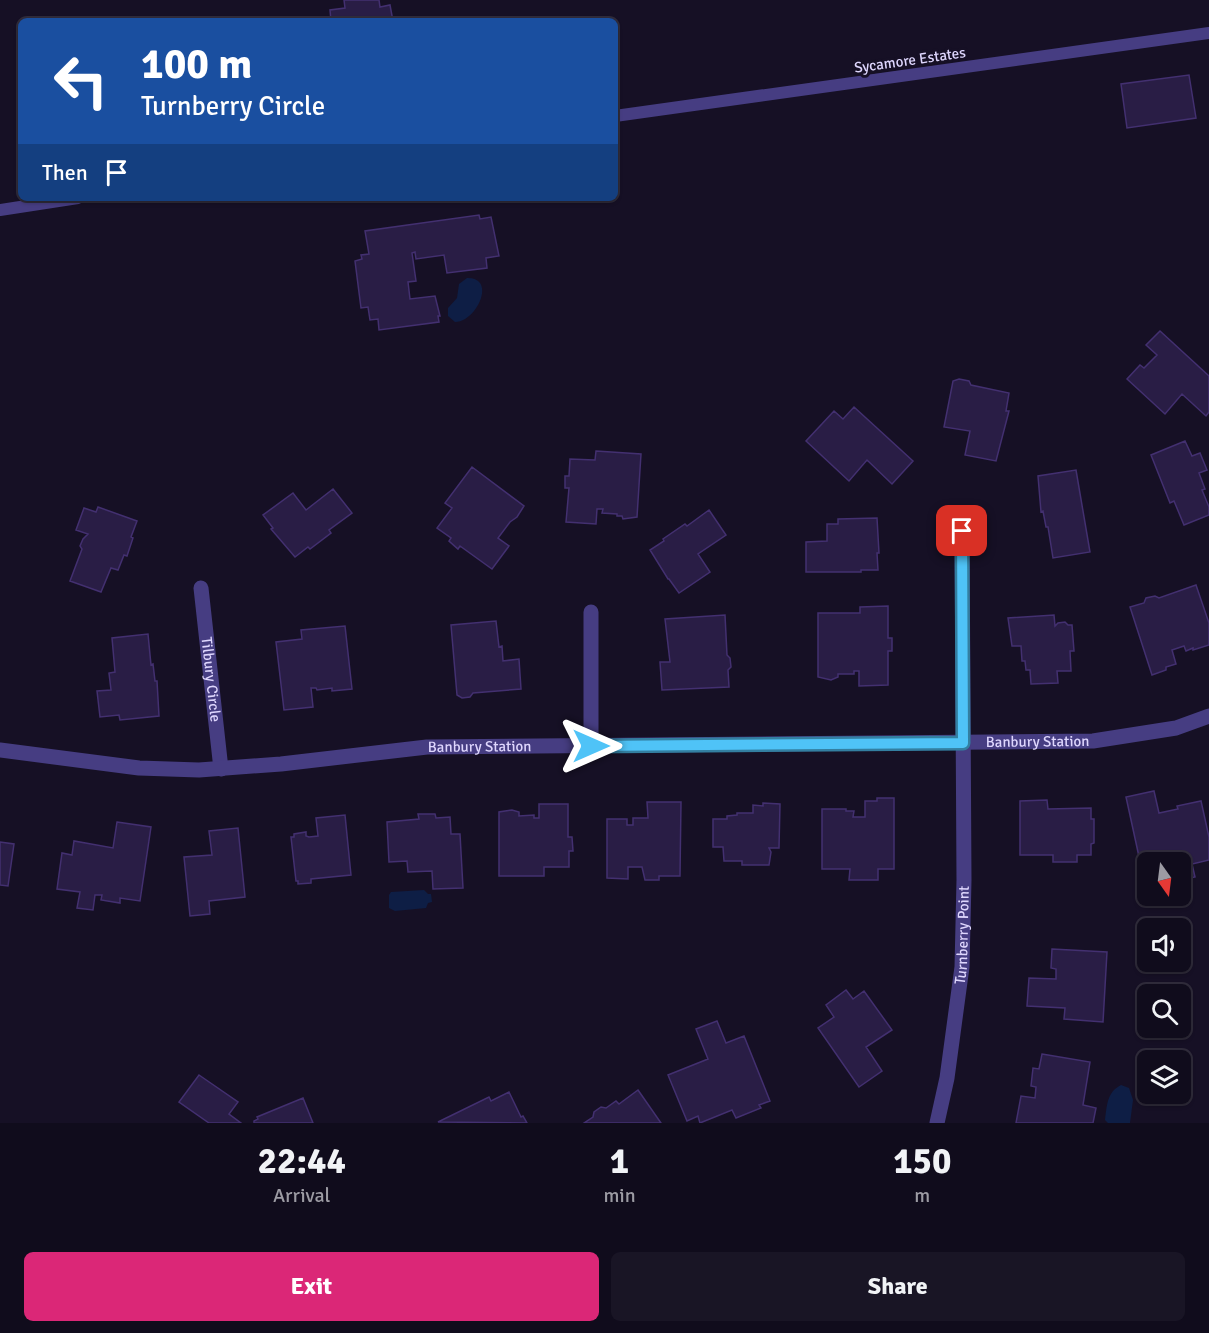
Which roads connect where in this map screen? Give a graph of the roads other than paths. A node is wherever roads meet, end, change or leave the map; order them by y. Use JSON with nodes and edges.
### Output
{"nodes":[{"id":1,"x":1209,"y":33,"type":"edge"},
{"id":2,"x":618,"y":116,"type":"edge"},
{"id":3,"x":58,"y":201,"type":"edge"},
{"id":4,"x":0,"y":210,"type":"edge"},
{"id":5,"x":962,"y":531,"type":"dead end"},
{"id":6,"x":201,"y":588,"type":"dead end"},
{"id":7,"x":591,"y":612,"type":"dead end"},
{"id":8,"x":1209,"y":716,"type":"edge"},
{"id":9,"x":963,"y":743,"type":"junction"},
{"id":10,"x":591,"y":746,"type":"junction"},
{"id":11,"x":0,"y":750,"type":"edge"},
{"id":12,"x":221,"y":769,"type":"junction"},
{"id":13,"x":937,"y":1123,"type":"edge"}],
"edges":[{"from":1,"to":2,"type":"lane","name":"Sycamore Estates"},
{"from":3,"to":4,"type":"lane"},
{"from":5,"to":9,"type":"street","name":"Turnberry Point"},
{"from":6,"to":12,"type":"street","name":"Tilbury Circle"},
{"from":7,"to":10,"type":"street"},
{"from":8,"to":9,"type":"street","name":"Banbury Station"},
{"from":9,"to":10,"type":"street","name":"Banbury Station"},
{"from":9,"to":13,"type":"street","name":"Turnberry Point"},
{"from":10,"to":12,"type":"street","name":"Banbury Station"},
{"from":11,"to":12,"type":"street","name":"Banbury Station"}]}
